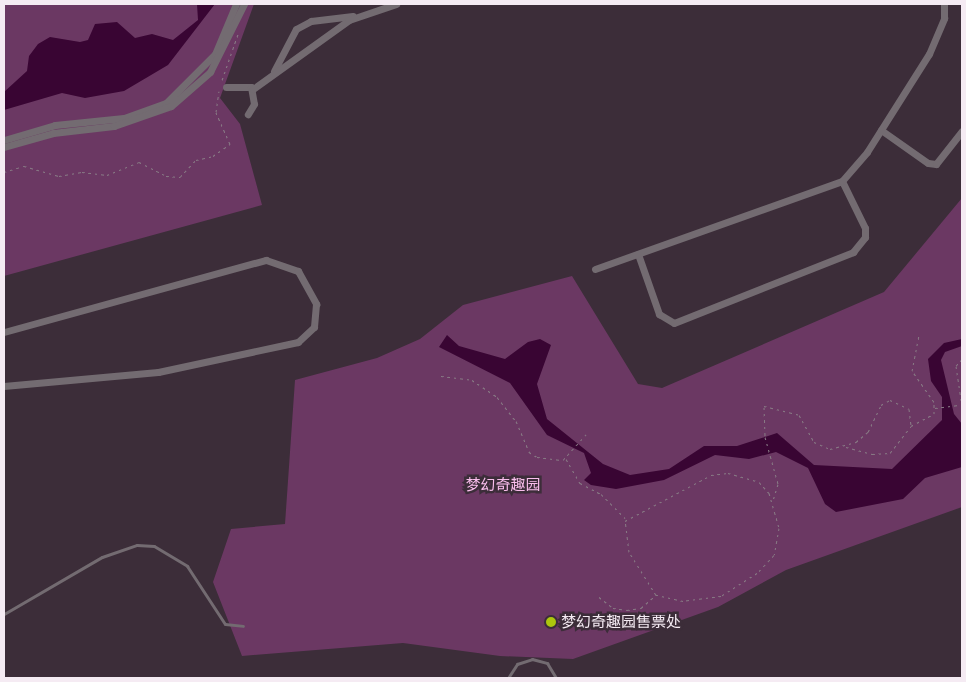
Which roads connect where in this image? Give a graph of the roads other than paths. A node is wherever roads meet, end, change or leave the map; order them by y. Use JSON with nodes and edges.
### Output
{"nodes":[{"id":1,"x":236,"y":4,"type":"edge"},
{"id":2,"x":244,"y":4,"type":"edge"},
{"id":3,"x":396,"y":4,"type":"edge"},
{"id":4,"x":944,"y":4,"type":"edge"},
{"id":5,"x":356,"y":16,"type":"junction"},
{"id":6,"x":273,"y":72,"type":"junction"},
{"id":7,"x":226,"y":87,"type":"dead end"},
{"id":8,"x":253,"y":90,"type":"junction"},
{"id":9,"x":248,"y":114,"type":"dead end"},
{"id":10,"x":881,"y":130,"type":"junction"},
{"id":11,"x":962,"y":132,"type":"edge"},
{"id":12,"x":4,"y":140,"type":"edge"},
{"id":13,"x":4,"y":147,"type":"edge"},
{"id":14,"x":842,"y":181,"type":"junction"},
{"id":15,"x":638,"y":254,"type":"junction"},
{"id":16,"x":595,"y":269,"type":"dead end"},
{"id":17,"x":4,"y":332,"type":"edge"},
{"id":18,"x":4,"y":386,"type":"edge"},
{"id":19,"x":4,"y":614,"type":"edge"},
{"id":20,"x":243,"y":626,"type":"dead end"},
{"id":21,"x":508,"y":678,"type":"edge"},
{"id":22,"x":556,"y":678,"type":"edge"}],
"edges":[{"from":1,"to":12,"type":"street"},
{"from":2,"to":13,"type":"street"},
{"from":3,"to":5,"type":"street"},
{"from":4,"to":10,"type":"street"},
{"from":5,"to":6,"type":"street"},
{"from":5,"to":6,"type":"street"},
{"from":6,"to":8,"type":"street"},
{"from":7,"to":8,"type":"street"},
{"from":8,"to":9,"type":"street"},
{"from":10,"to":11,"type":"street"},
{"from":10,"to":14,"type":"street"},
{"from":14,"to":15,"type":"street"},
{"from":14,"to":15,"type":"street"},
{"from":15,"to":16,"type":"street"},
{"from":17,"to":18,"type":"street"},
{"from":19,"to":20,"type":"lane"},
{"from":21,"to":22,"type":"lane"}]}
